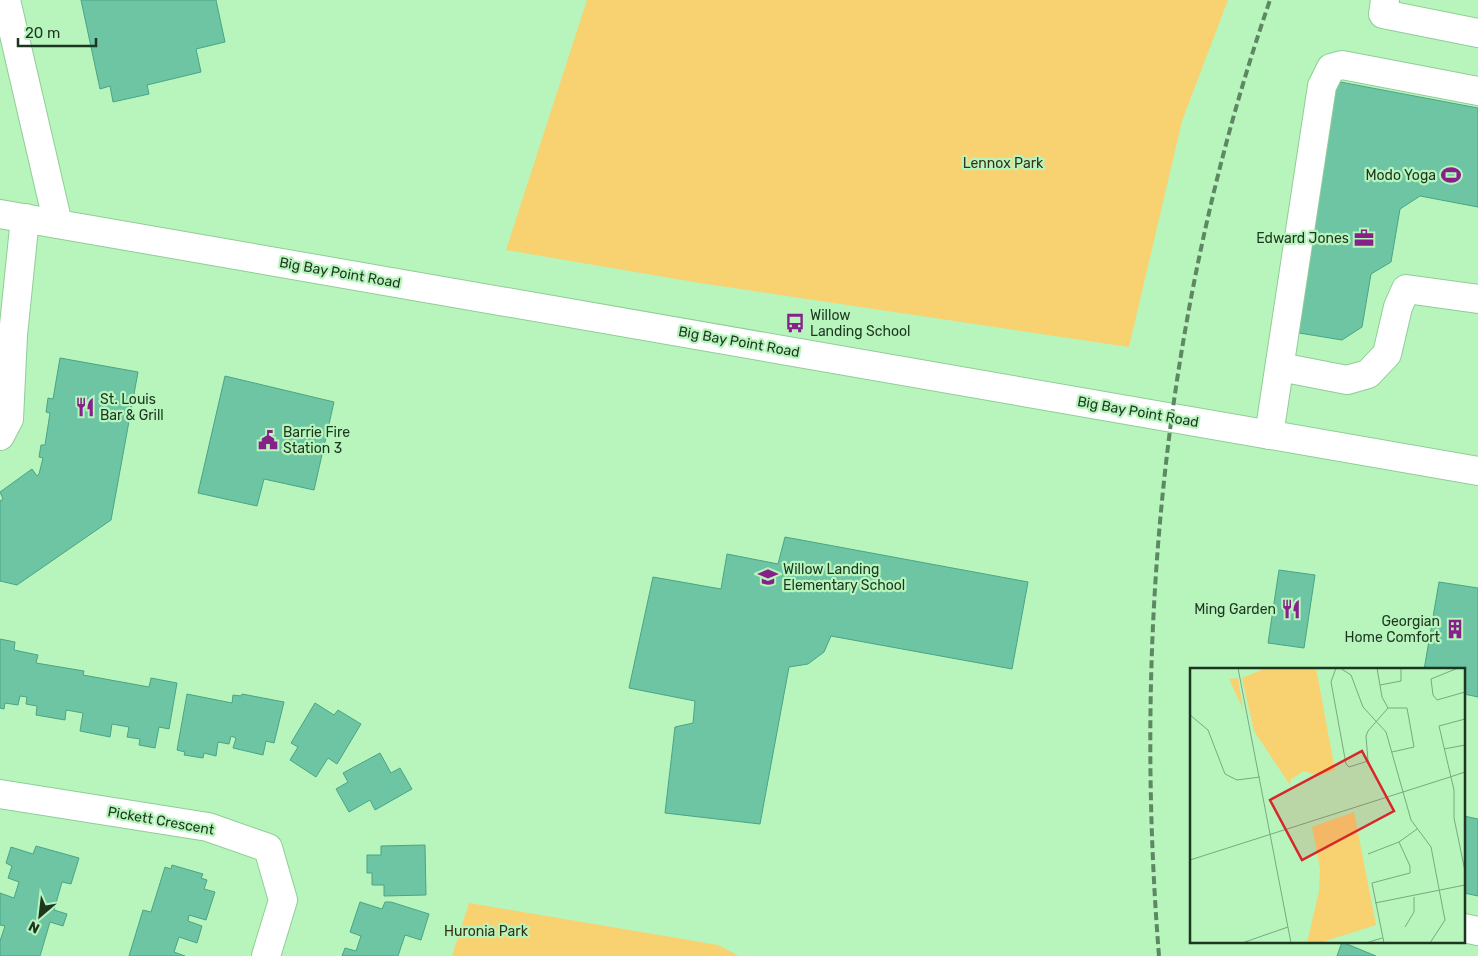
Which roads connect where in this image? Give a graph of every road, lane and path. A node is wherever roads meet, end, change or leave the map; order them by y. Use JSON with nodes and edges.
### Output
{"nodes":[{"id":1,"x":6,"y":0,"type":"edge"},
{"id":2,"x":1385,"y":0,"type":"edge"},
{"id":3,"x":1478,"y":33,"type":"edge"},
{"id":4,"x":1478,"y":92,"type":"edge"},
{"id":5,"x":12,"y":216,"type":"edge"},
{"id":6,"x":58,"y":224,"type":"junction"},
{"id":7,"x":1478,"y":299,"type":"edge"},
{"id":8,"x":1280,"y":366,"type":"junction"},
{"id":9,"x":1269,"y":435,"type":"junction"},
{"id":10,"x":0,"y":436,"type":"edge"},
{"id":11,"x":1478,"y":471,"type":"edge"},
{"id":12,"x":0,"y":794,"type":"edge"},
{"id":13,"x":266,"y":956,"type":"edge"}],
"edges":[{"from":1,"to":6,"type":"street"},
{"from":2,"to":3,"type":"street"},
{"from":4,"to":8,"type":"street"},
{"from":5,"to":6,"type":"street","name":"Big Bay Point Road"},
{"from":5,"to":10,"type":"street"},
{"from":6,"to":9,"type":"street","name":"Big Bay Point Road"},
{"from":7,"to":8,"type":"street"},
{"from":8,"to":9,"type":"street"},
{"from":9,"to":11,"type":"street","name":"Big Bay Point Road"},
{"from":12,"to":13,"type":"street","name":"Pickett Crescent"}]}
